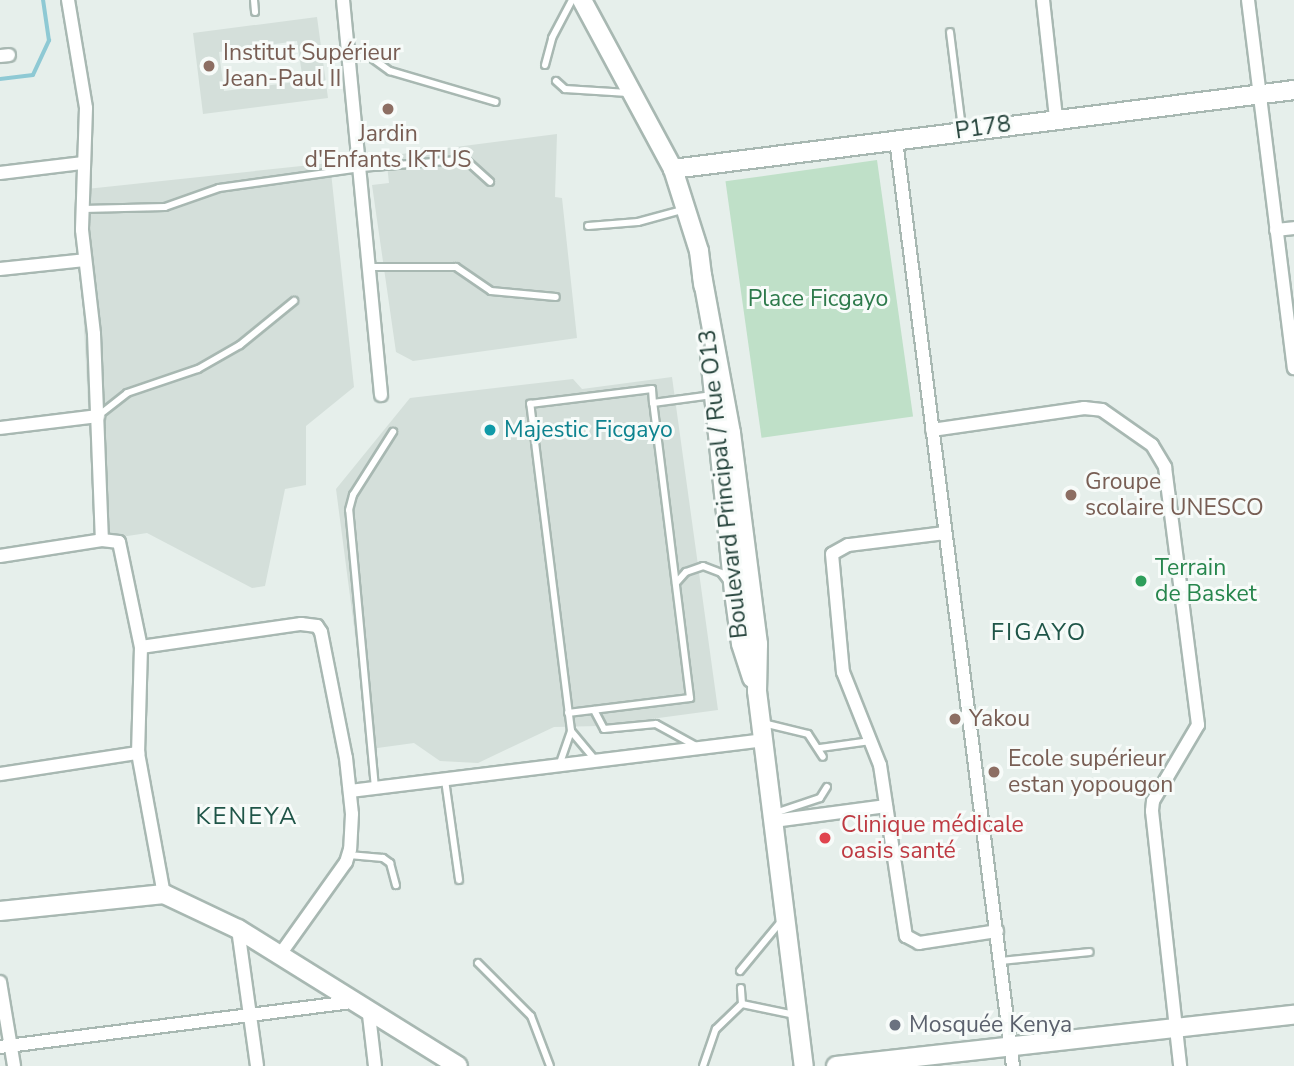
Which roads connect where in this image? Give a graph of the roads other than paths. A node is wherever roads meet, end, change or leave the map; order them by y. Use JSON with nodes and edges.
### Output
{"nodes":[{"id":1,"x":68,"y":0,"type":"edge"},
{"id":2,"x":254,"y":0,"type":"edge"},
{"id":3,"x":342,"y":0,"type":"edge"},
{"id":4,"x":572,"y":0,"type":"edge"},
{"id":5,"x":582,"y":0,"type":"edge"},
{"id":6,"x":1046,"y":0,"type":"edge"},
{"id":7,"x":1248,"y":0,"type":"edge"},
{"id":8,"x":255,"y":12,"type":"dead end"},
{"id":9,"x":950,"y":32,"type":"dead end"},
{"id":10,"x":349,"y":58,"type":"junction"},
{"id":11,"x":545,"y":65,"type":"dead end"},
{"id":12,"x":556,"y":81,"type":"dead end"},
{"id":13,"x":1294,"y":90,"type":"edge"},
{"id":14,"x":1261,"y":93,"type":"junction"},
{"id":15,"x":636,"y":94,"type":"junction"},
{"id":16,"x":496,"y":102,"type":"dead end"},
{"id":17,"x":1056,"y":118,"type":"junction"},
{"id":18,"x":962,"y":131,"type":"junction"},
{"id":19,"x":896,"y":140,"type":"junction"},
{"id":20,"x":83,"y":163,"type":"junction"},
{"id":21,"x":361,"y":168,"type":"junction"},
{"id":22,"x":673,"y":169,"type":"junction"},
{"id":23,"x":0,"y":173,"type":"edge"},
{"id":24,"x":490,"y":182,"type":"dead end"},
{"id":25,"x":81,"y":208,"type":"junction"},
{"id":26,"x":687,"y":208,"type":"junction"},
{"id":27,"x":588,"y":226,"type":"dead end"},
{"id":28,"x":1294,"y":228,"type":"edge"},
{"id":29,"x":1276,"y":230,"type":"junction"},
{"id":30,"x":85,"y":260,"type":"junction"},
{"id":31,"x":371,"y":267,"type":"junction"},
{"id":32,"x":0,"y":269,"type":"edge"},
{"id":33,"x":702,"y":275,"type":"junction"},
{"id":34,"x":556,"y":297,"type":"dead end"},
{"id":35,"x":294,"y":301,"type":"dead end"},
{"id":36,"x":1294,"y":368,"type":"edge"},
{"id":37,"x":381,"y":395,"type":"dead end"},
{"id":38,"x":712,"y":395,"type":"junction"},
{"id":39,"x":653,"y":403,"type":"junction"},
{"id":40,"x":98,"y":416,"type":"junction"},
{"id":41,"x":0,"y":428,"type":"edge"},
{"id":42,"x":932,"y":430,"type":"junction"},
{"id":43,"x":393,"y":432,"type":"dead end"},
{"id":44,"x":945,"y":533,"type":"junction"},
{"id":45,"x":102,"y":540,"type":"junction"},
{"id":46,"x":0,"y":556,"type":"edge"},
{"id":47,"x":676,"y":583,"type":"junction"},
{"id":48,"x":734,"y":593,"type":"junction"},
{"id":49,"x":141,"y":647,"type":"junction"},
{"id":50,"x":757,"y":691,"type":"junction"},
{"id":51,"x":594,"y":710,"type":"junction"},
{"id":52,"x":568,"y":713,"type":"junction"},
{"id":53,"x":571,"y":731,"type":"junction"},
{"id":54,"x":762,"y":732,"type":"junction"},
{"id":55,"x":873,"y":741,"type":"junction"},
{"id":56,"x":820,"y":748,"type":"junction"},
{"id":57,"x":701,"y":749,"type":"junction"},
{"id":58,"x":138,"y":753,"type":"junction"},
{"id":59,"x":823,"y":757,"type":"dead end"},
{"id":60,"x":594,"y":758,"type":"junction"},
{"id":61,"x":560,"y":763,"type":"junction"},
{"id":62,"x":0,"y":774,"type":"edge"},
{"id":63,"x":445,"y":778,"type":"junction"},
{"id":64,"x":827,"y":787,"type":"dead end"},
{"id":65,"x":375,"y":788,"type":"junction"},
{"id":66,"x":349,"y":791,"type":"junction"},
{"id":67,"x":886,"y":806,"type":"junction"},
{"id":68,"x":774,"y":817,"type":"junction"},
{"id":69,"x":349,"y":855,"type":"junction"},
{"id":70,"x":459,"y":880,"type":"dead end"},
{"id":71,"x":396,"y":885,"type":"dead end"},
{"id":72,"x":164,"y":894,"type":"junction"},
{"id":73,"x":0,"y":911,"type":"edge"},
{"id":74,"x":786,"y":916,"type":"junction"},
{"id":75,"x":238,"y":929,"type":"junction"},
{"id":76,"x":997,"y":931,"type":"junction"},
{"id":77,"x":1090,"y":952,"type":"dead end"},
{"id":78,"x":279,"y":956,"type":"junction"},
{"id":79,"x":1000,"y":961,"type":"junction"},
{"id":80,"x":478,"y":963,"type":"dead end"},
{"id":81,"x":740,"y":971,"type":"dead end"},
{"id":82,"x":0,"y":982,"type":"edge"},
{"id":83,"x":741,"y":988,"type":"dead end"},
{"id":84,"x":349,"y":1002,"type":"junction"},
{"id":85,"x":743,"y":1004,"type":"junction"},
{"id":86,"x":250,"y":1015,"type":"junction"},
{"id":87,"x":369,"y":1015,"type":"junction"},
{"id":88,"x":798,"y":1015,"type":"junction"},
{"id":89,"x":1294,"y":1015,"type":"edge"},
{"id":90,"x":1175,"y":1029,"type":"junction"},
{"id":91,"x":6,"y":1046,"type":"edge"},
{"id":92,"x":1012,"y":1057,"type":"edge"},
{"id":93,"x":14,"y":1066,"type":"edge"},
{"id":94,"x":257,"y":1066,"type":"edge"},
{"id":95,"x":375,"y":1066,"type":"edge"},
{"id":96,"x":458,"y":1066,"type":"edge"},
{"id":97,"x":550,"y":1066,"type":"edge"},
{"id":98,"x":703,"y":1066,"type":"edge"},
{"id":99,"x":804,"y":1066,"type":"edge"},
{"id":100,"x":836,"y":1066,"type":"edge"},
{"id":101,"x":1180,"y":1066,"type":"edge"}],
"edges":[{"from":1,"to":20,"type":"street"},
{"from":2,"to":8,"type":"lane"},
{"from":3,"to":10,"type":"street"},
{"from":4,"to":11,"type":"lane"},
{"from":5,"to":15,"type":"street","name":"Boulevard Principal / Rue O13"},
{"from":6,"to":17,"type":"street"},
{"from":7,"to":14,"type":"street"},
{"from":9,"to":18,"type":"lane"},
{"from":10,"to":16,"type":"lane"},
{"from":10,"to":21,"type":"street"},
{"from":12,"to":15,"type":"lane"},
{"from":13,"to":14,"type":"street","name":"P178"},
{"from":14,"to":17,"type":"street","name":"P178"},
{"from":14,"to":29,"type":"street"},
{"from":15,"to":22,"type":"street","name":"Boulevard Principal / Rue O13"},
{"from":17,"to":18,"type":"street","name":"P178"},
{"from":18,"to":19,"type":"street","name":"P178"},
{"from":19,"to":22,"type":"street","name":"P178"},
{"from":19,"to":42,"type":"street"},
{"from":20,"to":23,"type":"street"},
{"from":20,"to":25,"type":"street"},
{"from":21,"to":24,"type":"lane"},
{"from":21,"to":25,"type":"lane"},
{"from":21,"to":31,"type":"street"},
{"from":22,"to":26,"type":"street","name":"Boulevard Principal / Rue O13"},
{"from":25,"to":30,"type":"street"},
{"from":26,"to":27,"type":"lane"},
{"from":26,"to":33,"type":"street","name":"Boulevard Principal / Rue O13"},
{"from":28,"to":29,"type":"street"},
{"from":29,"to":36,"type":"street"},
{"from":30,"to":32,"type":"street"},
{"from":30,"to":40,"type":"street"},
{"from":31,"to":34,"type":"lane"},
{"from":31,"to":37,"type":"street"},
{"from":33,"to":38,"type":"street","name":"Boulevard Principal / Rue O13"},
{"from":33,"to":50,"type":"street","name":"Boulevard Principal / Rue O13"},
{"from":35,"to":40,"type":"lane"},
{"from":38,"to":39,"type":"lane"},
{"from":38,"to":48,"type":"street","name":"Boulevard Principal / Rue O13"},
{"from":39,"to":47,"type":"lane"},
{"from":39,"to":52,"type":"lane"},
{"from":40,"to":41,"type":"street"},
{"from":40,"to":45,"type":"street"},
{"from":42,"to":44,"type":"street"},
{"from":42,"to":90,"type":"street"},
{"from":43,"to":65,"type":"lane"},
{"from":44,"to":55,"type":"street"},
{"from":44,"to":76,"type":"street"},
{"from":45,"to":46,"type":"street"},
{"from":45,"to":49,"type":"street"},
{"from":47,"to":48,"type":"lane"},
{"from":47,"to":51,"type":"lane"},
{"from":48,"to":50,"type":"street","name":"Boulevard Principal / Rue O13"},
{"from":49,"to":58,"type":"street"},
{"from":49,"to":66,"type":"street"},
{"from":50,"to":54,"type":"street","name":"Boulevard Principal / Rue O13"},
{"from":51,"to":52,"type":"lane"},
{"from":51,"to":57,"type":"lane"},
{"from":52,"to":53,"type":"lane"},
{"from":53,"to":60,"type":"lane"},
{"from":53,"to":61,"type":"lane"},
{"from":54,"to":56,"type":"lane"},
{"from":54,"to":57,"type":"street"},
{"from":54,"to":68,"type":"street","name":"Boulevard Principal / Rue O13"},
{"from":55,"to":56,"type":"lane"},
{"from":55,"to":67,"type":"street"},
{"from":56,"to":59,"type":"lane"},
{"from":57,"to":60,"type":"street"},
{"from":58,"to":62,"type":"street"},
{"from":58,"to":72,"type":"street"},
{"from":60,"to":61,"type":"street"},
{"from":61,"to":63,"type":"street"},
{"from":63,"to":65,"type":"street"},
{"from":63,"to":70,"type":"lane"},
{"from":64,"to":68,"type":"lane"},
{"from":65,"to":66,"type":"street"},
{"from":66,"to":69,"type":"street"},
{"from":67,"to":68,"type":"street"},
{"from":67,"to":76,"type":"street"},
{"from":68,"to":74,"type":"street","name":"Boulevard Principal / Rue O13"},
{"from":69,"to":71,"type":"lane"},
{"from":69,"to":78,"type":"street"},
{"from":72,"to":73,"type":"street"},
{"from":72,"to":75,"type":"street"},
{"from":74,"to":81,"type":"lane"},
{"from":74,"to":88,"type":"street","name":"Boulevard Principal / Rue O13"},
{"from":75,"to":78,"type":"street"},
{"from":75,"to":86,"type":"street"},
{"from":76,"to":79,"type":"street"},
{"from":77,"to":79,"type":"lane"},
{"from":78,"to":84,"type":"street"},
{"from":79,"to":92,"type":"street"},
{"from":80,"to":97,"type":"lane"},
{"from":82,"to":91,"type":"street"},
{"from":83,"to":85,"type":"lane"},
{"from":84,"to":86,"type":"street"},
{"from":84,"to":87,"type":"street"},
{"from":85,"to":88,"type":"lane"},
{"from":85,"to":98,"type":"lane"},
{"from":86,"to":91,"type":"street"},
{"from":86,"to":94,"type":"street"},
{"from":87,"to":95,"type":"street"},
{"from":87,"to":96,"type":"street"},
{"from":88,"to":99,"type":"street","name":"Boulevard Principal / Rue O13"},
{"from":89,"to":90,"type":"street"},
{"from":90,"to":92,"type":"street"},
{"from":90,"to":101,"type":"street"},
{"from":91,"to":93,"type":"street"},
{"from":92,"to":100,"type":"street"}]}
